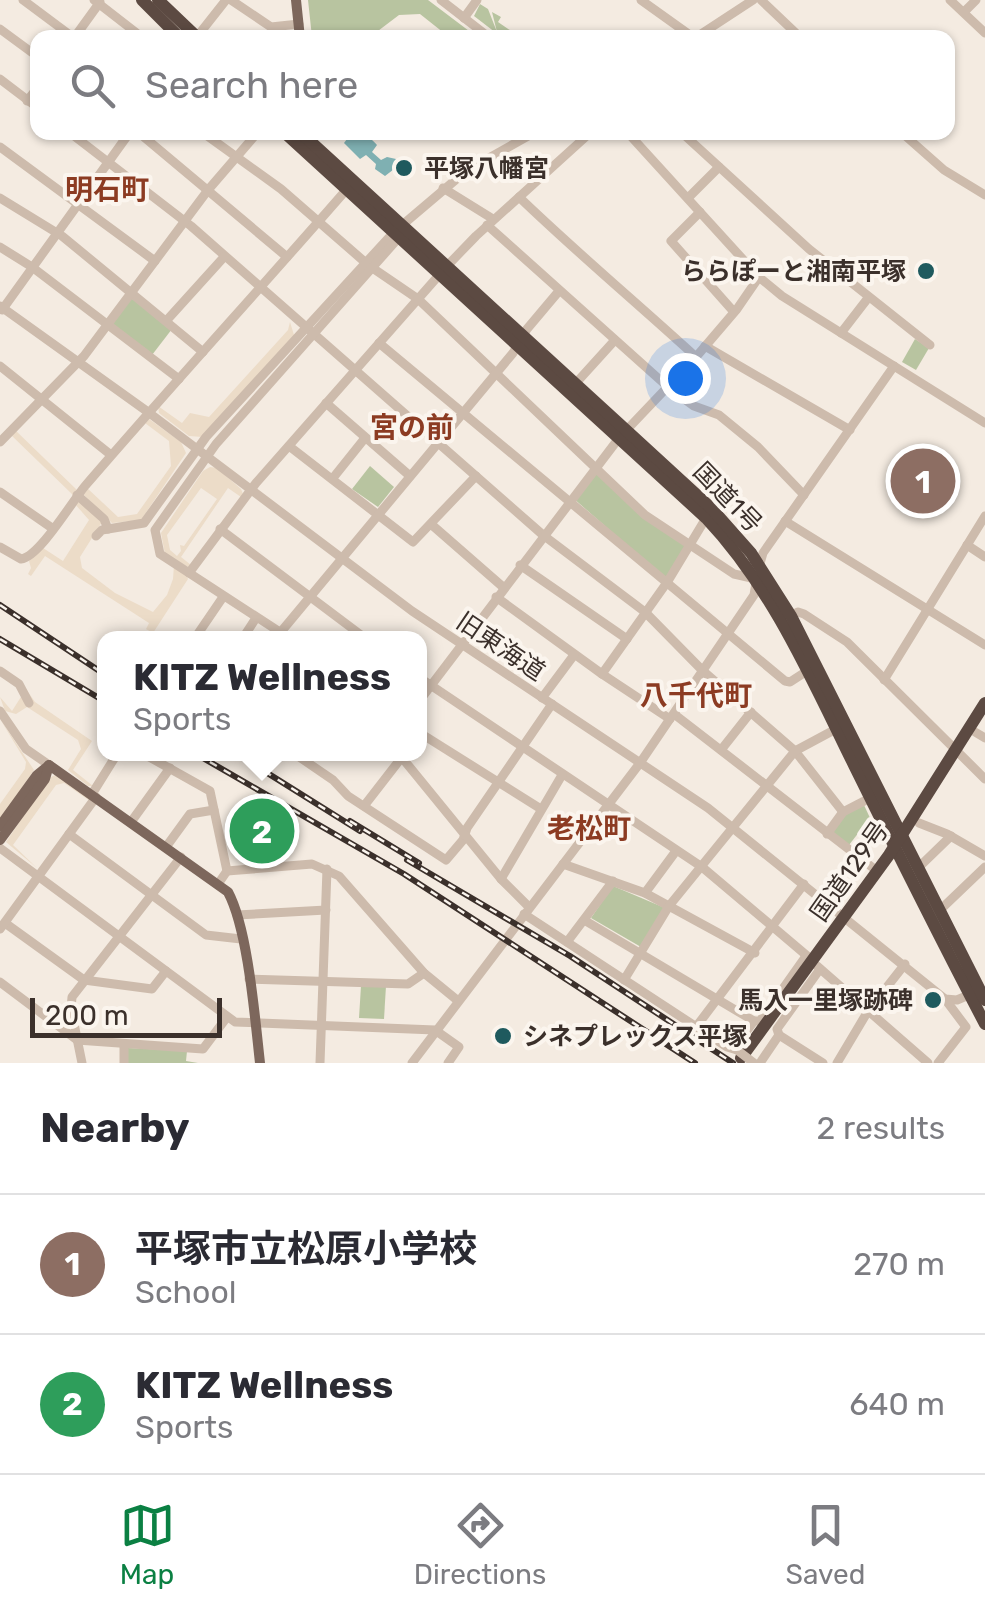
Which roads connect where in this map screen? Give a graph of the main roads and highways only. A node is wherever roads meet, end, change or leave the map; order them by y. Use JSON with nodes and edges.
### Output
{"nodes":[{"id":1,"x":142,"y":0,"type":"edge"},
{"id":2,"x":158,"y":0,"type":"edge"},
{"id":3,"x":296,"y":0,"type":"edge"},
{"id":4,"x":172,"y":30,"type":"edge"},
{"id":5,"x":190,"y":30,"type":"edge"},
{"id":6,"x":299,"y":30,"type":"edge"},
{"id":7,"x":293,"y":140,"type":"edge"},
{"id":8,"x":302,"y":140,"type":"edge"},
{"id":9,"x":305,"y":140,"type":"edge"},
{"id":10,"x":326,"y":169,"type":"junction"},
{"id":11,"x":403,"y":228,"type":"junction"},
{"id":12,"x":520,"y":341,"type":"junction"},
{"id":13,"x":623,"y":434,"type":"junction"},
{"id":14,"x":756,"y":560,"type":"junction"},
{"id":15,"x":762,"y":583,"type":"junction"},
{"id":16,"x":985,"y":703,"type":"edge"},
{"id":17,"x":985,"y":715,"type":"edge"},
{"id":18,"x":980,"y":735,"type":"edge"},
{"id":19,"x":958,"y":752,"type":"junction"},
{"id":20,"x":49,"y":765,"type":"junction"},
{"id":21,"x":0,"y":826,"type":"edge"},
{"id":22,"x":0,"y":840,"type":"edge"},
{"id":23,"x":901,"y":845,"type":"junction"},
{"id":24,"x":848,"y":918,"type":"junction"},
{"id":25,"x":980,"y":997,"type":"edge"},
{"id":26,"x":985,"y":1024,"type":"edge"},
{"id":27,"x":745,"y":1057,"type":"edge"},
{"id":28,"x":260,"y":1063,"type":"edge"}],
"edges":[{"from":1,"to":4,"type":"highway"},
{"from":2,"to":5,"type":"highway"},
{"from":3,"to":6,"type":"main road"},
{"from":7,"to":10,"type":"highway","name":"国道1号"},
{"from":8,"to":10,"type":"main road"},
{"from":9,"to":11,"type":"highway","name":"国道1号"},
{"from":10,"to":11,"type":"highway","name":"国道1号"},
{"from":11,"to":12,"type":"highway","name":"国道1号"},
{"from":12,"to":13,"type":"highway","name":"国道1号"},
{"from":12,"to":13,"type":"highway","name":"国道1号"},
{"from":13,"to":14,"type":"highway","name":"国道1号"},
{"from":13,"to":14,"type":"highway","name":"国道1号"},
{"from":14,"to":15,"type":"highway","name":"国道1号"},
{"from":15,"to":23,"type":"highway","name":"国道1号"},
{"from":15,"to":23,"type":"highway","name":"国道1号"},
{"from":16,"to":19,"type":"highway","name":"国道129号"},
{"from":17,"to":18,"type":"highway","name":"国道129号"},
{"from":18,"to":19,"type":"highway","name":"国道129号"},
{"from":19,"to":23,"type":"highway","name":"国道129号"},
{"from":19,"to":23,"type":"highway","name":"国道129号"},
{"from":20,"to":21,"type":"main road"},
{"from":20,"to":22,"type":"main road"},
{"from":20,"to":28,"type":"main road"},
{"from":23,"to":24,"type":"highway","name":"国道129号"},
{"from":23,"to":24,"type":"highway","name":"国道129号"},
{"from":23,"to":25,"type":"highway","name":"国道1号"},
{"from":23,"to":25,"type":"highway","name":"国道1号"},
{"from":24,"to":27,"type":"highway","name":"国道129号"},
{"from":25,"to":26,"type":"highway","name":"国道1号"}]}
